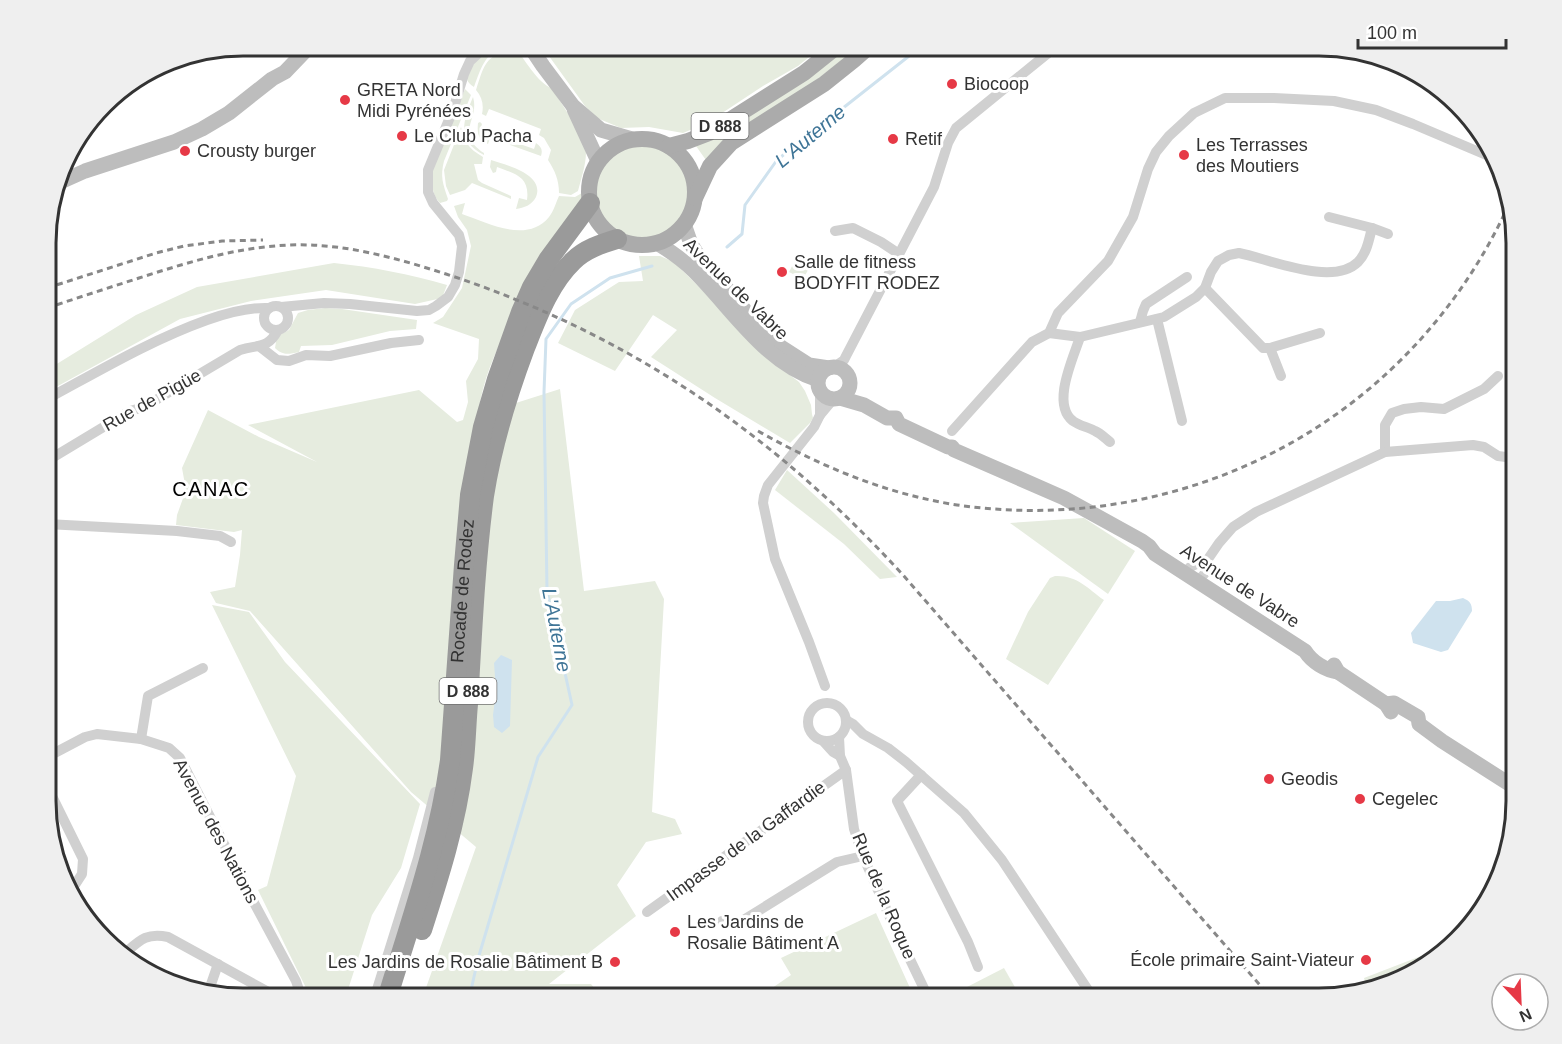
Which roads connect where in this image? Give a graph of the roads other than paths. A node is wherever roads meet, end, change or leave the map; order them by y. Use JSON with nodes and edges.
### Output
{"nodes":[{"id":1,"x":297,"y":56,"type":"edge"},
{"id":2,"x":475,"y":56,"type":"edge"},
{"id":3,"x":536,"y":56,"type":"edge"},
{"id":4,"x":825,"y":56,"type":"edge"},
{"id":5,"x":859,"y":56,"type":"edge"},
{"id":6,"x":1044,"y":56,"type":"edge"},
{"id":7,"x":573,"y":106,"type":"junction"},
{"id":8,"x":632,"y":140,"type":"junction"},
{"id":9,"x":669,"y":146,"type":"junction"},
{"id":10,"x":1484,"y":154,"type":"edge"},
{"id":11,"x":598,"y":161,"type":"junction"},
{"id":12,"x":66,"y":179,"type":"edge"},
{"id":13,"x":695,"y":199,"type":"junction"},
{"id":14,"x":590,"y":203,"type":"junction"},
{"id":15,"x":1329,"y":217,"type":"dead end"},
{"id":16,"x":684,"y":224,"type":"junction"},
{"id":17,"x":1372,"y":228,"type":"junction"},
{"id":18,"x":835,"y":231,"type":"dead end"},
{"id":19,"x":1388,"y":234,"type":"dead end"},
{"id":20,"x":617,"y":239,"type":"junction"},
{"id":21,"x":657,"y":243,"type":"junction"},
{"id":22,"x":899,"y":254,"type":"junction"},
{"id":23,"x":1187,"y":277,"type":"dead end"},
{"id":24,"x":1205,"y":288,"type":"junction"},
{"id":25,"x":276,"y":312,"type":"junction"},
{"id":26,"x":1157,"y":319,"type":"junction"},
{"id":27,"x":1140,"y":322,"type":"junction"},
{"id":28,"x":274,"y":329,"type":"junction"},
{"id":29,"x":1049,"y":333,"type":"junction"},
{"id":30,"x":1320,"y":333,"type":"dead end"},
{"id":31,"x":1080,"y":337,"type":"junction"},
{"id":32,"x":419,"y":340,"type":"dead end"},
{"id":33,"x":259,"y":346,"type":"junction"},
{"id":34,"x":1270,"y":348,"type":"junction"},
{"id":35,"x":838,"y":366,"type":"junction"},
{"id":36,"x":1281,"y":376,"type":"dead end"},
{"id":37,"x":1498,"y":376,"type":"dead end"},
{"id":38,"x":832,"y":391,"type":"junction"},
{"id":39,"x":56,"y":394,"type":"edge"},
{"id":40,"x":1182,"y":421,"type":"dead end"},
{"id":41,"x":1110,"y":442,"type":"dead end"},
{"id":42,"x":945,"y":446,"type":"junction"},
{"id":43,"x":1385,"y":452,"type":"junction"},
{"id":44,"x":56,"y":456,"type":"edge"},
{"id":45,"x":1506,"y":457,"type":"edge"},
{"id":46,"x":56,"y":524,"type":"edge"},
{"id":47,"x":231,"y":542,"type":"dead end"},
{"id":48,"x":464,"y":564,"type":"junction"},
{"id":49,"x":1191,"y":578,"type":"junction"},
{"id":50,"x":203,"y":668,"type":"dead end"},
{"id":51,"x":825,"y":686,"type":"junction"},
{"id":52,"x":834,"y":704,"type":"junction"},
{"id":53,"x":817,"y":705,"type":"junction"},
{"id":54,"x":846,"y":720,"type":"junction"},
{"id":55,"x":859,"y":731,"type":"junction"},
{"id":56,"x":841,"y":734,"type":"junction"},
{"id":57,"x":141,"y":739,"type":"junction"},
{"id":58,"x":823,"y":741,"type":"junction"},
{"id":59,"x":56,"y":752,"type":"edge"},
{"id":60,"x":840,"y":756,"type":"junction"},
{"id":61,"x":846,"y":770,"type":"junction"},
{"id":62,"x":921,"y":775,"type":"junction"},
{"id":63,"x":1506,"y":782,"type":"edge"},
{"id":64,"x":435,"y":792,"type":"joint"},
{"id":65,"x":56,"y":804,"type":"edge"},
{"id":66,"x":863,"y":855,"type":"junction"},
{"id":67,"x":75,"y":884,"type":"edge"},
{"id":68,"x":647,"y":912,"type":"dead end"},
{"id":69,"x":722,"y":921,"type":"dead end"},
{"id":70,"x":129,"y":950,"type":"edge"},
{"id":71,"x":218,"y":964,"type":"junction"},
{"id":72,"x":978,"y":967,"type":"dead end"},
{"id":73,"x":210,"y":986,"type":"edge"},
{"id":74,"x":261,"y":988,"type":"edge"},
{"id":75,"x":297,"y":988,"type":"edge"},
{"id":76,"x":377,"y":988,"type":"edge"},
{"id":77,"x":390,"y":988,"type":"edge"},
{"id":78,"x":404,"y":988,"type":"edge"},
{"id":79,"x":923,"y":988,"type":"edge"},
{"id":80,"x":1086,"y":988,"type":"edge"}],
"edges":[{"from":1,"to":12,"type":"main road"},
{"from":2,"to":25,"type":"street"},
{"from":3,"to":7,"type":"main road"},
{"from":4,"to":9,"type":"main road","number":"D 888"},
{"from":5,"to":13,"type":"main road","number":"D 888"},
{"from":6,"to":22,"type":"street"},
{"from":7,"to":8,"type":"main road"},
{"from":7,"to":11,"type":"main road"},
{"from":8,"to":9,"type":"main road"},
{"from":8,"to":11,"type":"main road"},
{"from":9,"to":13,"type":"main road"},
{"from":10,"to":29,"type":"street"},
{"from":11,"to":14,"type":"main road"},
{"from":13,"to":16,"type":"main road"},
{"from":14,"to":20,"type":"main road"},
{"from":14,"to":48,"type":"highway","name":"Rocade de Rodez","number":"D 888"},
{"from":15,"to":17,"type":"street"},
{"from":16,"to":21,"type":"main road"},
{"from":16,"to":35,"type":"main road","name":"Avenue de Vabre"},
{"from":17,"to":19,"type":"street"},
{"from":17,"to":24,"type":"street"},
{"from":18,"to":22,"type":"street"},
{"from":20,"to":21,"type":"main road"},
{"from":20,"to":78,"type":"highway","name":"Rocade de Rodez","number":"D 888"},
{"from":21,"to":38,"type":"main road","name":"Avenue de Vabre"},
{"from":22,"to":35,"type":"street"},
{"from":23,"to":27,"type":"street"},
{"from":24,"to":26,"type":"street"},
{"from":24,"to":34,"type":"street"},
{"from":25,"to":28,"type":"street"},
{"from":25,"to":28,"type":"street"},
{"from":25,"to":39,"type":"street"},
{"from":26,"to":27,"type":"street"},
{"from":26,"to":40,"type":"street"},
{"from":27,"to":31,"type":"street"},
{"from":28,"to":33,"type":"street"},
{"from":29,"to":31,"type":"street"},
{"from":29,"to":42,"type":"street"},
{"from":30,"to":34,"type":"street"},
{"from":31,"to":41,"type":"street"},
{"from":32,"to":33,"type":"street"},
{"from":33,"to":44,"type":"street","name":"Rue de Pigüe"},
{"from":34,"to":36,"type":"street"},
{"from":35,"to":38,"type":"main road"},
{"from":35,"to":38,"type":"main road"},
{"from":37,"to":43,"type":"street"},
{"from":38,"to":42,"type":"main road","name":"Avenue de Vabre"},
{"from":38,"to":51,"type":"street"},
{"from":42,"to":49,"type":"main road","name":"Avenue de Vabre"},
{"from":43,"to":45,"type":"street"},
{"from":43,"to":49,"type":"street"},
{"from":46,"to":47,"type":"street"},
{"from":48,"to":64,"type":"highway"},
{"from":48,"to":77,"type":"highway","name":"Rocade de Rodez","number":"D 888"},
{"from":49,"to":63,"type":"main road","name":"Avenue de Vabre"},
{"from":50,"to":57,"type":"street"},
{"from":51,"to":52,"type":"street"},
{"from":51,"to":53,"type":"street"},
{"from":52,"to":53,"type":"street"},
{"from":52,"to":54,"type":"street"},
{"from":53,"to":58,"type":"street"},
{"from":54,"to":55,"type":"street"},
{"from":54,"to":56,"type":"street"},
{"from":55,"to":56,"type":"street"},
{"from":55,"to":62,"type":"street"},
{"from":56,"to":58,"type":"street"},
{"from":56,"to":60,"type":"street","name":"Rue de la Roque"},
{"from":57,"to":59,"type":"street","name":"Avenue des Nations"},
{"from":57,"to":75,"type":"street","name":"Avenue des Nations"},
{"from":58,"to":60,"type":"street","name":"Rue de la Roque"},
{"from":60,"to":61,"type":"street","name":"Rue de la Roque"},
{"from":61,"to":66,"type":"street","name":"Rue de la Roque"},
{"from":61,"to":68,"type":"street","name":"Impasse de la Gaffardie"},
{"from":62,"to":72,"type":"street"},
{"from":62,"to":80,"type":"street"},
{"from":64,"to":76,"type":"street"},
{"from":65,"to":67,"type":"street"},
{"from":66,"to":69,"type":"street"},
{"from":66,"to":79,"type":"street","name":"Rue de la Roque"},
{"from":70,"to":71,"type":"street"},
{"from":71,"to":73,"type":"street"},
{"from":71,"to":74,"type":"street"}]}
